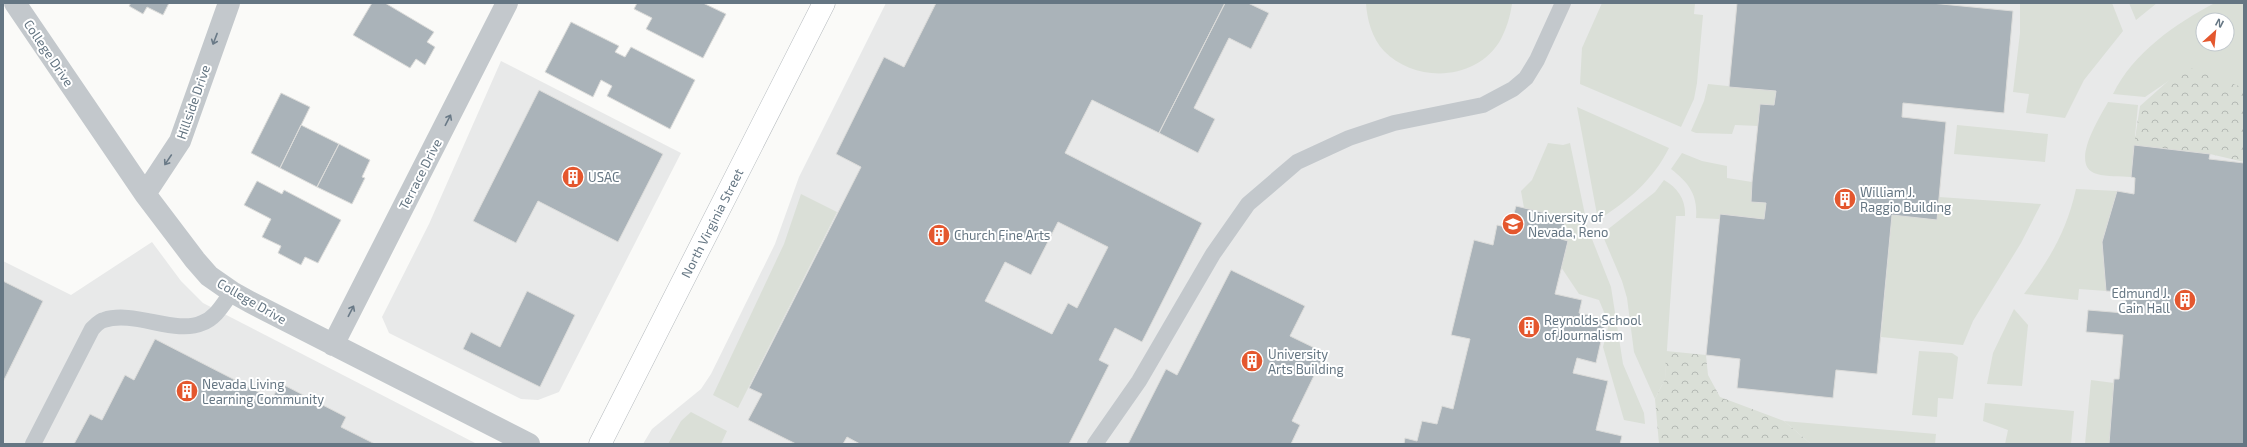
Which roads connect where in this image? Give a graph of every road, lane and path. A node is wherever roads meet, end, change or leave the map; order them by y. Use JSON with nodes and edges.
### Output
{"nodes":[{"id":1,"x":15,"y":3,"type":"edge"},
{"id":2,"x":229,"y":3,"type":"edge"},
{"id":3,"x":507,"y":3,"type":"edge"},
{"id":4,"x":824,"y":3,"type":"edge"},
{"id":5,"x":1563,"y":3,"type":"edge"},
{"id":6,"x":145,"y":194,"type":"junction"},
{"id":7,"x":232,"y":292,"type":"junction"},
{"id":8,"x":333,"y":345,"type":"junction"},
{"id":9,"x":33,"y":444,"type":"edge"},
{"id":10,"x":529,"y":444,"type":"edge"},
{"id":11,"x":600,"y":444,"type":"edge"},
{"id":12,"x":1095,"y":444,"type":"edge"}],
"edges":[{"from":1,"to":6,"type":"street","name":"College Drive"},
{"from":2,"to":6,"type":"street","name":"Hillside Drive","one_way":true},
{"from":8,"to":3,"type":"street","name":"Terrace Drive","one_way":true},
{"from":4,"to":11,"type":"main road","name":"North Virginia Street"},
{"from":5,"to":12,"type":"lane"},
{"from":6,"to":7,"type":"street","name":"College Drive"},
{"from":7,"to":8,"type":"street","name":"College Drive"},
{"from":7,"to":9,"type":"lane"},
{"from":8,"to":10,"type":"street","name":"College Drive"}]}
